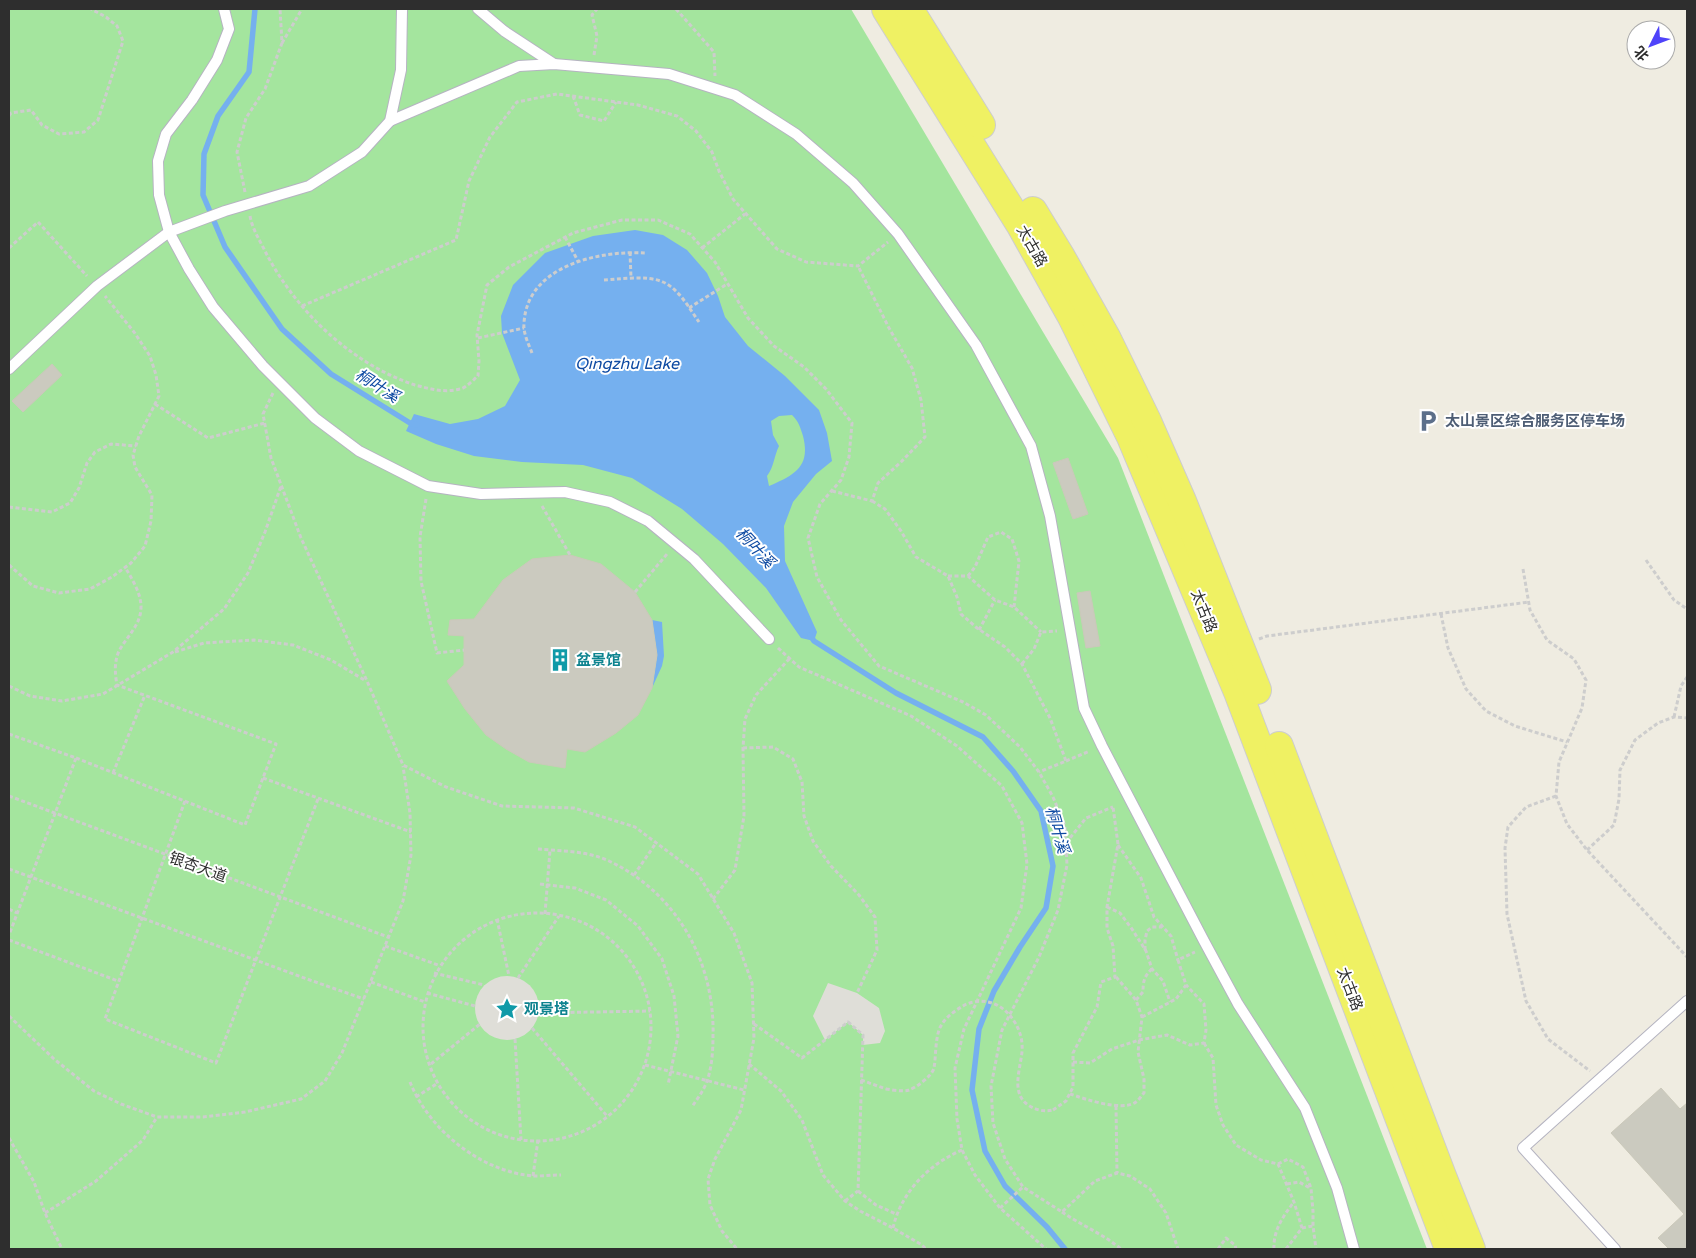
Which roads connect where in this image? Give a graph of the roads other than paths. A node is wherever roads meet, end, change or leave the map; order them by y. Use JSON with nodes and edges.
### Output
{"nodes":[{"id":1,"x":224,"y":9,"type":"edge"},
{"id":2,"x":402,"y":9,"type":"edge"},
{"id":3,"x":478,"y":9,"type":"edge"},
{"id":4,"x":886,"y":9,"type":"edge"},
{"id":5,"x":910,"y":9,"type":"edge"},
{"id":6,"x":554,"y":64,"type":"junction"},
{"id":7,"x":390,"y":121,"type":"junction"},
{"id":8,"x":168,"y":232,"type":"junction"},
{"id":9,"x":9,"y":368,"type":"edge"},
{"id":10,"x":769,"y":639,"type":"road end"},
{"id":11,"x":1687,"y":1001,"type":"edge"},
{"id":12,"x":1354,"y":1249,"type":"edge"},
{"id":13,"x":1449,"y":1249,"type":"edge"},
{"id":14,"x":1472,"y":1249,"type":"edge"},
{"id":15,"x":1615,"y":1249,"type":"edge"}],
"edges":[{"from":1,"to":8,"type":"lane"},
{"from":2,"to":7,"type":"lane"},
{"from":3,"to":6,"type":"lane"},
{"from":4,"to":13,"type":"main road","name":"太古路"},
{"from":5,"to":14,"type":"main road","name":"太古路"},
{"from":6,"to":7,"type":"lane"},
{"from":6,"to":12,"type":"lane"},
{"from":7,"to":8,"type":"lane"},
{"from":8,"to":9,"type":"lane"},
{"from":8,"to":10,"type":"lane"},
{"from":11,"to":15,"type":"lane"}]}
